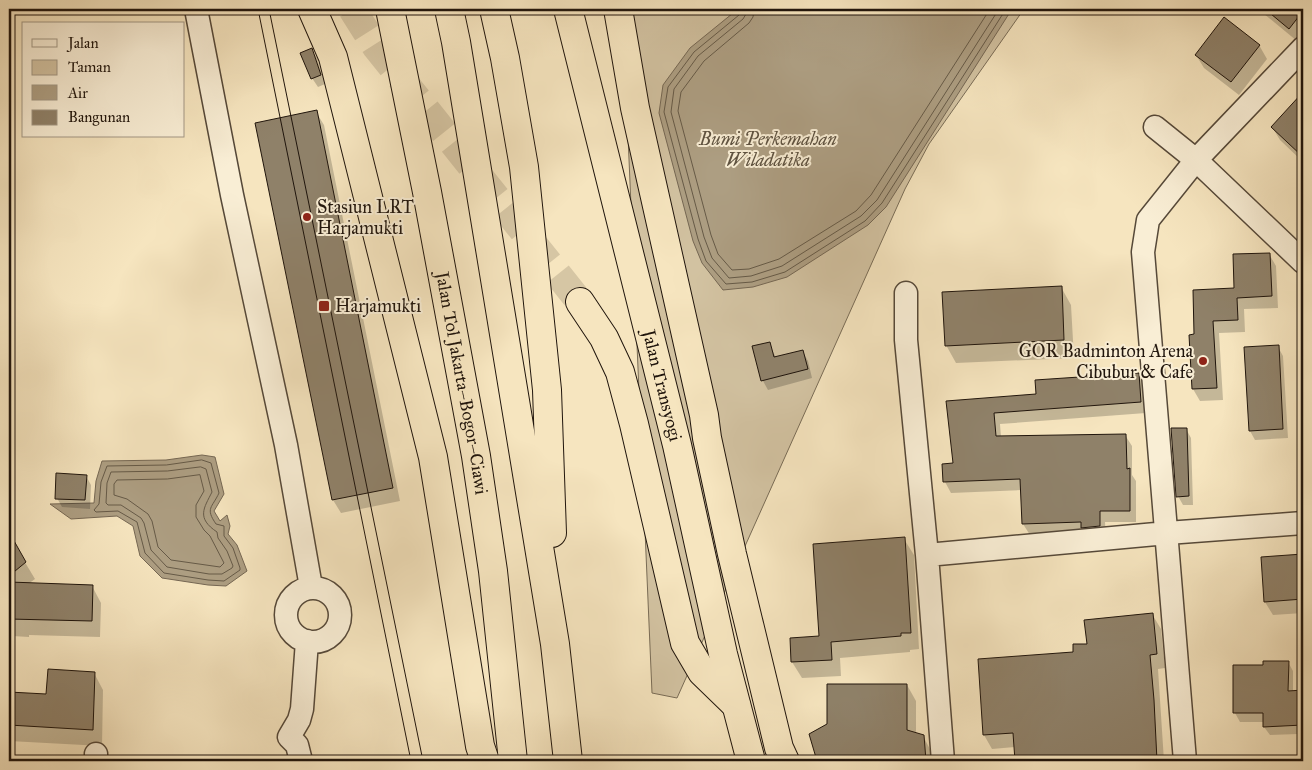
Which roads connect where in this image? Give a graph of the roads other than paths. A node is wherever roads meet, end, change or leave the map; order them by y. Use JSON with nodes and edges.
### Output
{"nodes":[{"id":1,"x":196,"y":9,"type":"edge"},
{"id":2,"x":312,"y":9,"type":"edge"},
{"id":3,"x":390,"y":9,"type":"edge"},
{"id":4,"x":450,"y":9,"type":"edge"},
{"id":5,"x":494,"y":9,"type":"edge"},
{"id":6,"x":568,"y":9,"type":"edge"},
{"id":7,"x":618,"y":9,"type":"edge"},
{"id":8,"x":1303,"y":48,"type":"edge"},
{"id":9,"x":1155,"y":127,"type":"dead end"},
{"id":10,"x":1196,"y":160,"type":"junction"},
{"id":11,"x":1303,"y":262,"type":"edge"},
{"id":12,"x":906,"y":293,"type":"dead end"},
{"id":13,"x":580,"y":302,"type":"tunnel mouth"},
{"id":14,"x":707,"y":438,"type":"junction"},
{"id":15,"x":677,"y":446,"type":"junction"},
{"id":16,"x":1303,"y":523,"type":"edge"},
{"id":17,"x":1167,"y":533,"type":"junction"},
{"id":18,"x":927,"y":556,"type":"junction"},
{"id":19,"x":311,"y":587,"type":"junction"},
{"id":20,"x":307,"y":641,"type":"junction"},
{"id":21,"x":555,"y":644,"type":"junction"},
{"id":22,"x":736,"y":705,"type":"junction"},
{"id":23,"x":301,"y":761,"type":"edge"},
{"id":24,"x":485,"y":761,"type":"edge"},
{"id":25,"x":513,"y":761,"type":"edge"},
{"id":26,"x":568,"y":761,"type":"edge"},
{"id":27,"x":751,"y":761,"type":"edge"},
{"id":28,"x":785,"y":761,"type":"edge"},
{"id":29,"x":942,"y":761,"type":"edge"},
{"id":30,"x":1185,"y":761,"type":"edge"}],
"edges":[{"from":1,"to":19,"type":"street"},
{"from":2,"to":24,"type":"highway"},
{"from":3,"to":25,"type":"highway","name":"Jalan Tol Jakarta–Bogor–Ciawi"},
{"from":4,"to":21,"type":"highway"},
{"from":5,"to":21,"type":"highway"},
{"from":6,"to":15,"type":"highway","name":"Jalan Transyogi"},
{"from":7,"to":14,"type":"highway","name":"Jalan Transyogi"},
{"from":8,"to":10,"type":"street"},
{"from":9,"to":10,"type":"street"},
{"from":10,"to":11,"type":"street"},
{"from":10,"to":17,"type":"street"},
{"from":12,"to":18,"type":"street"},
{"from":13,"to":22,"type":"highway"},
{"from":14,"to":15,"type":"highway"},
{"from":14,"to":28,"type":"highway","name":"Jalan Transyogi"},
{"from":15,"to":22,"type":"highway","name":"Jalan Transyogi"},
{"from":16,"to":17,"type":"street"},
{"from":17,"to":18,"type":"street"},
{"from":17,"to":30,"type":"street"},
{"from":18,"to":29,"type":"street"},
{"from":19,"to":20,"type":"street"},
{"from":19,"to":20,"type":"street"},
{"from":20,"to":23,"type":"street"},
{"from":21,"to":26,"type":"highway"},
{"from":22,"to":27,"type":"highway","name":"Jalan Transyogi"}]}
